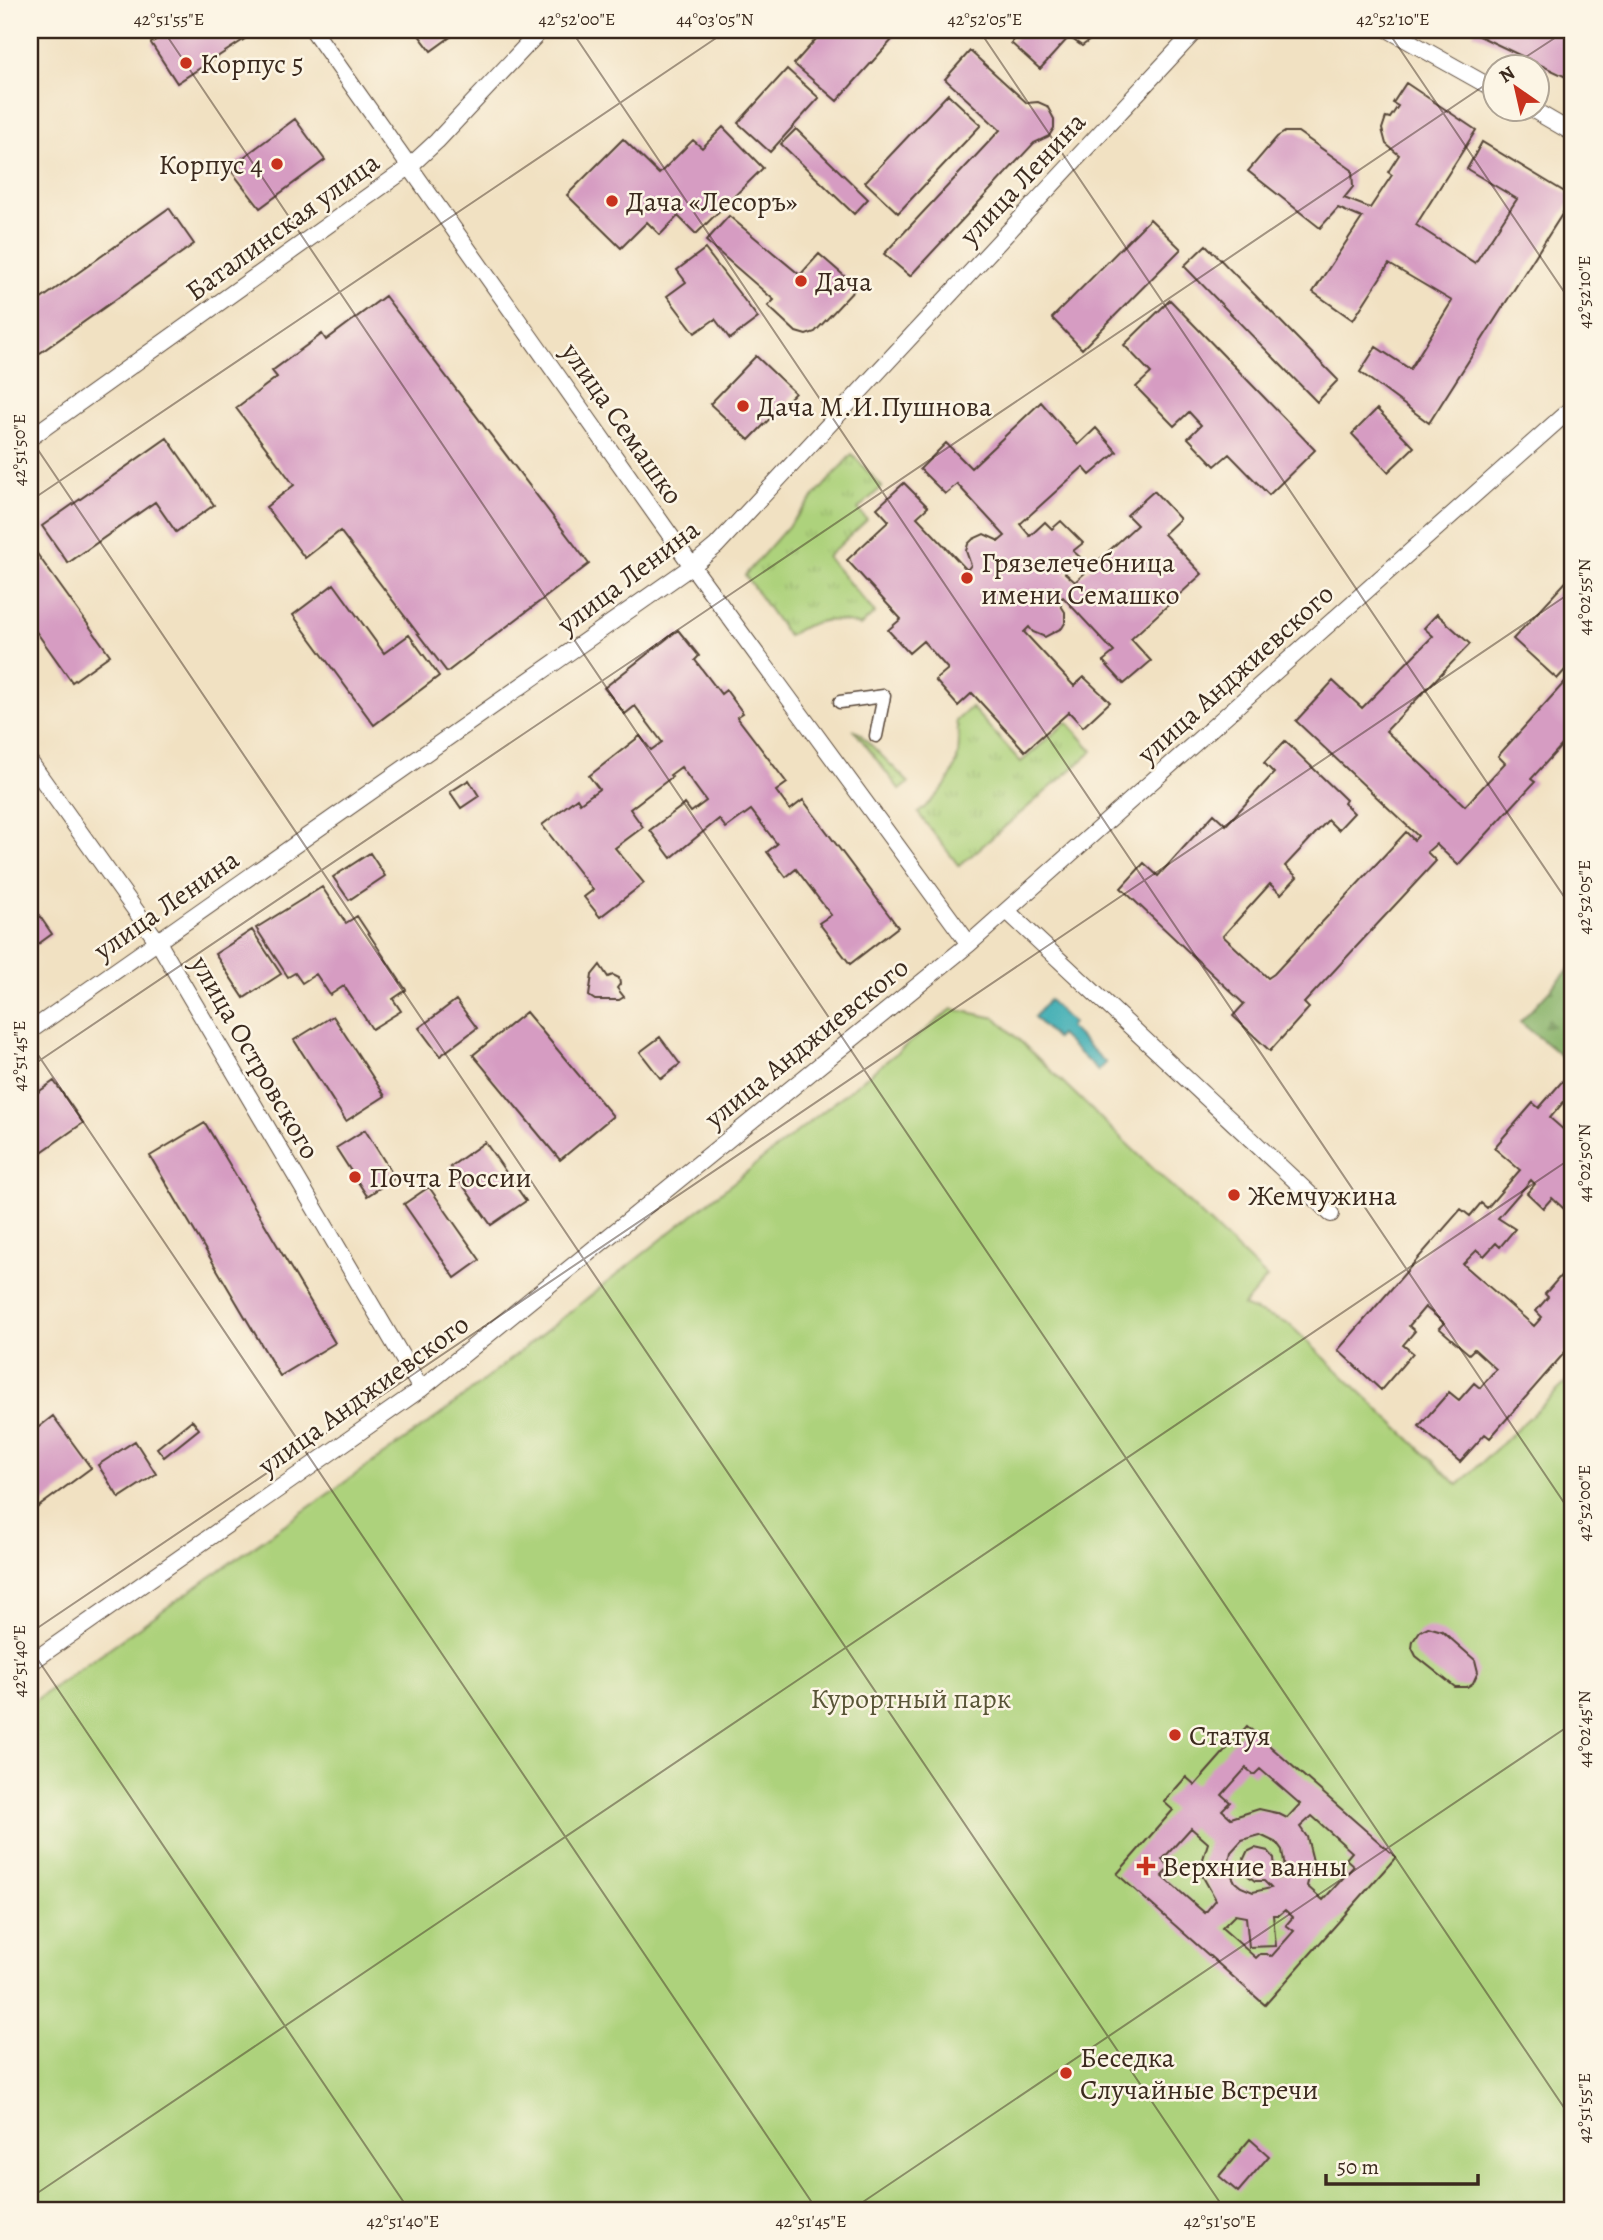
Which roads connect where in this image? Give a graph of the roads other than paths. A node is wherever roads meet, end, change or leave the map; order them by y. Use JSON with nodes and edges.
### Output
{"nodes":[{"id":1,"x":313,"y":30,"type":"edge"},
{"id":2,"x":541,"y":30,"type":"edge"},
{"id":3,"x":1196,"y":30,"type":"edge"},
{"id":4,"x":1389,"y":30,"type":"edge"},
{"id":5,"x":1480,"y":81,"type":"edge"},
{"id":6,"x":1550,"y":120,"type":"edge"},
{"id":7,"x":1573,"y":133,"type":"edge"},
{"id":8,"x":409,"y":167,"type":"junction"},
{"id":9,"x":1573,"y":408,"type":"edge"},
{"id":10,"x":30,"y":439,"type":"edge"},
{"id":11,"x":692,"y":566,"type":"junction"},
{"id":12,"x":840,"y":702,"type":"dead end"},
{"id":13,"x":876,"y":736,"type":"dead end"},
{"id":14,"x":30,"y":762,"type":"edge"},
{"id":15,"x":1007,"y":911,"type":"junction"},
{"id":16,"x":158,"y":942,"type":"junction"},
{"id":17,"x":969,"y":944,"type":"junction"},
{"id":18,"x":30,"y":1031,"type":"edge"},
{"id":19,"x":1331,"y":1214,"type":"dead end"},
{"id":20,"x":421,"y":1389,"type":"junction"},
{"id":21,"x":30,"y":1663,"type":"edge"}],
"edges":[{"from":1,"to":8,"type":"street","name":"улица Семашко"},
{"from":2,"to":8,"type":"street","name":"Баталинская улица"},
{"from":3,"to":11,"type":"street","name":"улица Ленина"},
{"from":4,"to":5,"type":"street"},
{"from":6,"to":7,"type":"street"},
{"from":8,"to":10,"type":"street","name":"Баталинская улица"},
{"from":8,"to":11,"type":"street","name":"улица Семашко"},
{"from":9,"to":15,"type":"street","name":"улица Анджиевского"},
{"from":11,"to":16,"type":"street","name":"улица Ленина"},
{"from":11,"to":17,"type":"street","name":"улица Семашко"},
{"from":12,"to":13,"type":"street"},
{"from":14,"to":16,"type":"street","name":"улица Островского"},
{"from":15,"to":17,"type":"street","name":"улица Анджиевского"},
{"from":15,"to":19,"type":"street"},
{"from":16,"to":18,"type":"street","name":"улица Ленина"},
{"from":16,"to":20,"type":"street","name":"улица Островского"},
{"from":17,"to":20,"type":"street","name":"улица Анджиевского"},
{"from":20,"to":21,"type":"street","name":"улица Анджиевского"}]}
